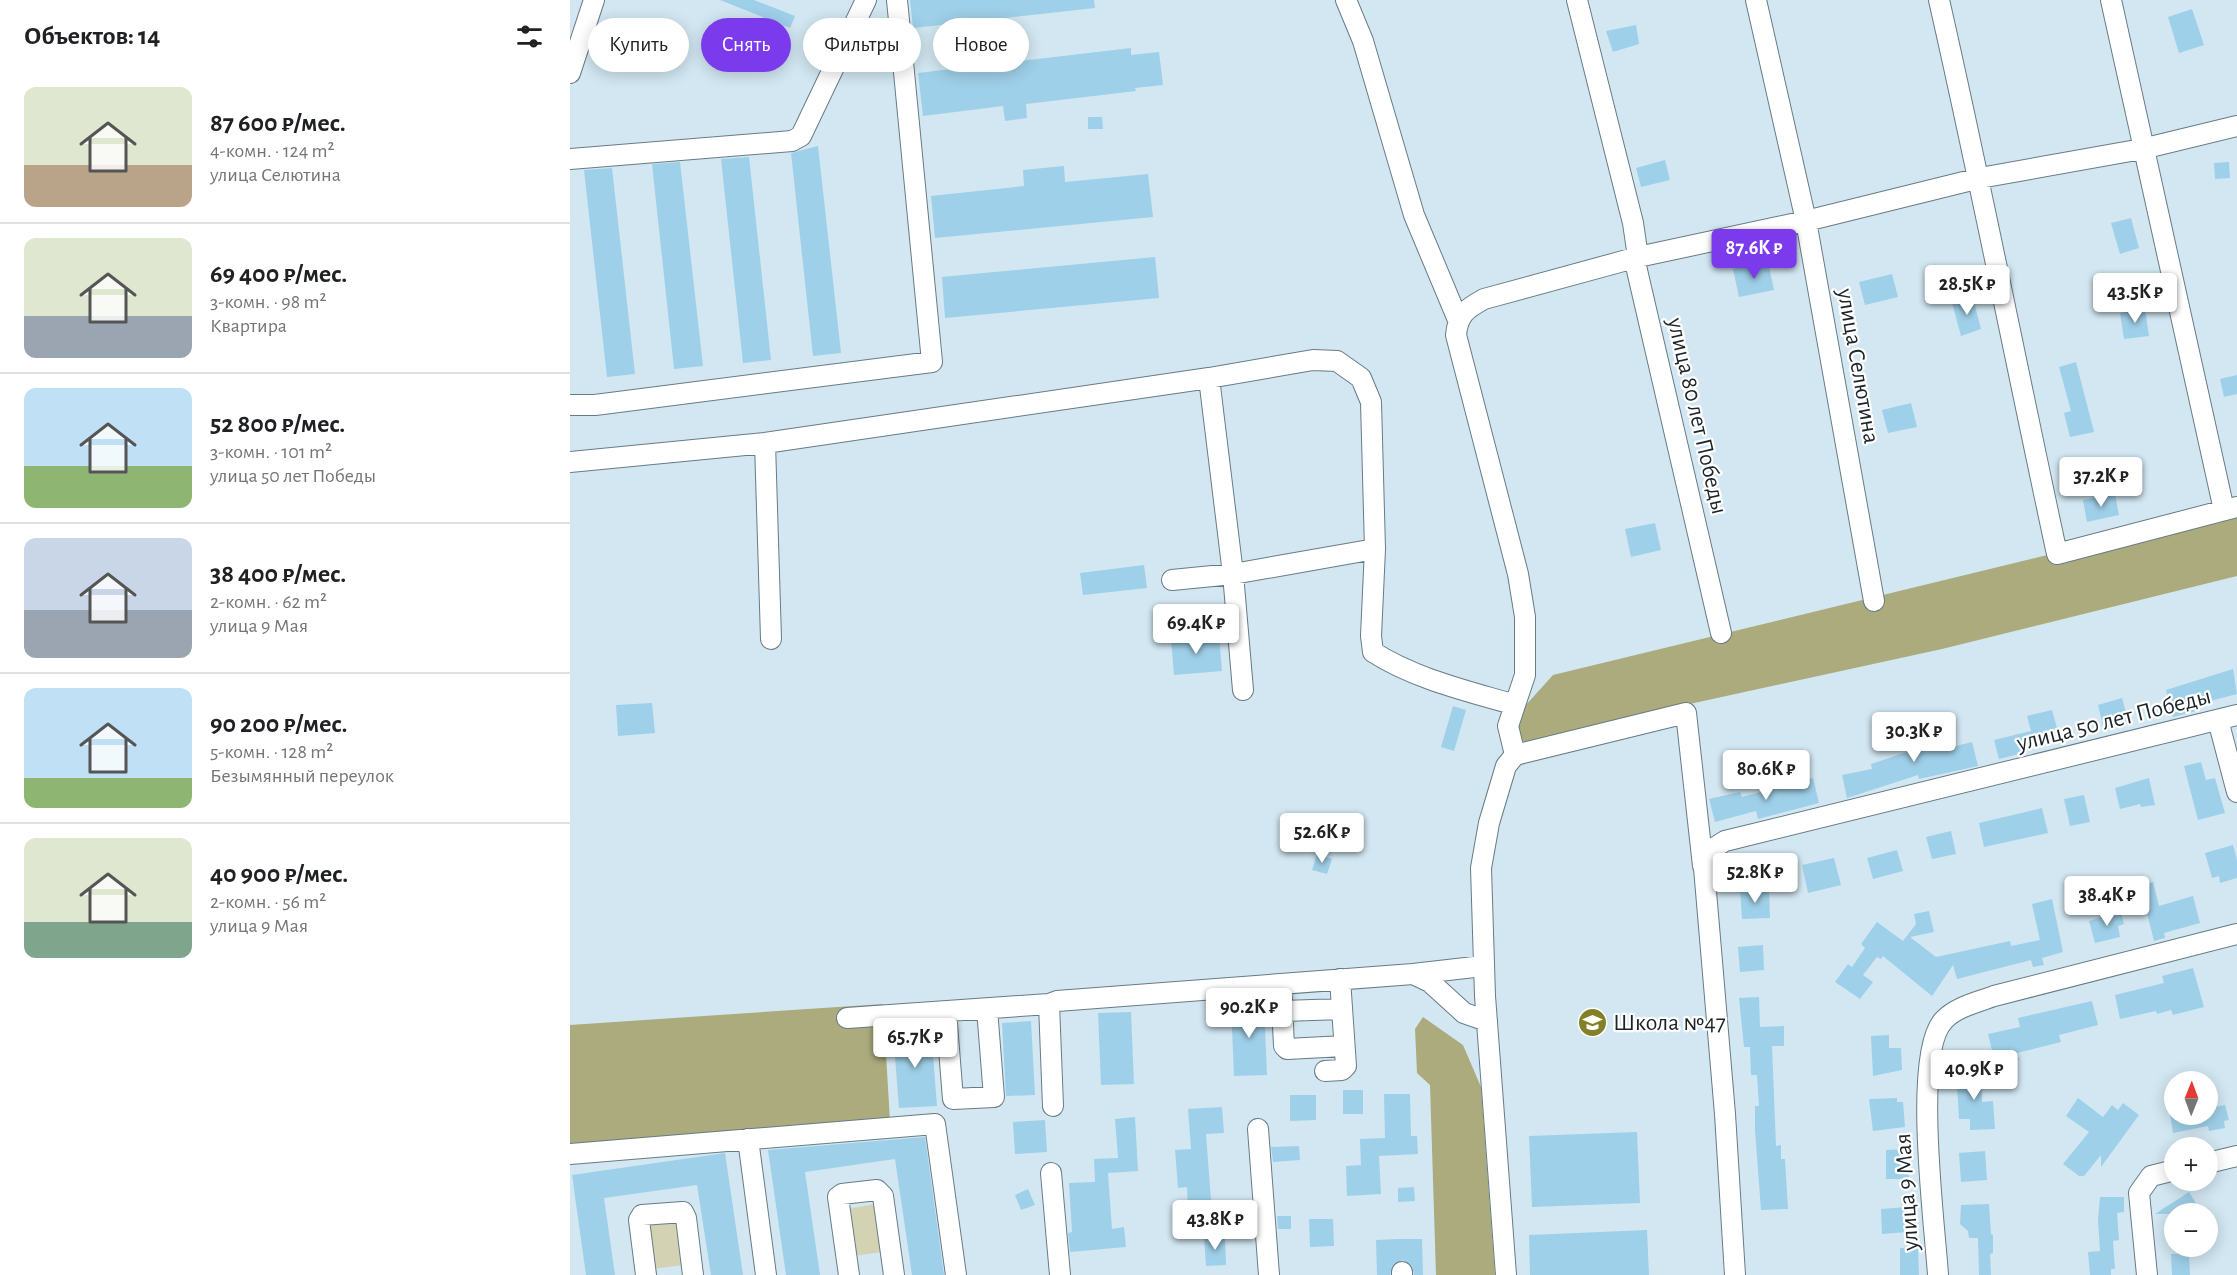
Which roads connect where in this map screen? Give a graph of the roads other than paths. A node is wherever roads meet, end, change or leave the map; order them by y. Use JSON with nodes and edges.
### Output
{"nodes":[{"id":1,"x":594,"y":0,"type":"edge"},
{"id":2,"x":866,"y":0,"type":"edge"},
{"id":3,"x":897,"y":0,"type":"edge"},
{"id":4,"x":1346,"y":0,"type":"edge"},
{"id":5,"x":1576,"y":0,"type":"edge"},
{"id":6,"x":1756,"y":0,"type":"edge"},
{"id":7,"x":1939,"y":0,"type":"edge"},
{"id":8,"x":2111,"y":0,"type":"edge"},
{"id":9,"x":570,"y":73,"type":"edge"},
{"id":10,"x":2237,"y":126,"type":"edge"},
{"id":11,"x":2142,"y":149,"type":"junction"},
{"id":12,"x":570,"y":159,"type":"edge"},
{"id":13,"x":1980,"y":178,"type":"junction"},
{"id":14,"x":1806,"y":221,"type":"junction"},
{"id":15,"x":1638,"y":256,"type":"junction"},
{"id":16,"x":1458,"y":320,"type":"junction"},
{"id":17,"x":1209,"y":378,"type":"junction"},
{"id":18,"x":570,"y":405,"type":"edge"},
{"id":19,"x":765,"y":443,"type":"junction"},
{"id":20,"x":570,"y":462,"type":"edge"},
{"id":21,"x":2231,"y":509,"type":"edge"},
{"id":22,"x":1375,"y":549,"type":"junction"},
{"id":23,"x":1233,"y":574,"type":"junction"},
{"id":24,"x":1172,"y":580,"type":"dead end"},
{"id":25,"x":1874,"y":601,"type":"dead end"},
{"id":26,"x":1721,"y":633,"type":"dead end"},
{"id":27,"x":771,"y":639,"type":"dead end"},
{"id":28,"x":1243,"y":690,"type":"dead end"},
{"id":29,"x":1515,"y":705,"type":"junction"},
{"id":30,"x":2227,"y":718,"type":"edge"},
{"id":31,"x":1515,"y":755,"type":"junction"},
{"id":32,"x":2237,"y":792,"type":"edge"},
{"id":33,"x":1704,"y":868,"type":"junction"},
{"id":34,"x":2237,"y":934,"type":"edge"},
{"id":35,"x":1483,"y":966,"type":"junction"},
{"id":36,"x":1413,"y":974,"type":"junction"},
{"id":37,"x":1340,"y":979,"type":"junction"},
{"id":38,"x":1281,"y":984,"type":"junction"},
{"id":39,"x":1049,"y":1004,"type":"junction"},
{"id":40,"x":987,"y":1009,"type":"junction"},
{"id":41,"x":1342,"y":1009,"type":"junction"},
{"id":42,"x":1283,"y":1011,"type":"junction"},
{"id":43,"x":946,"y":1012,"type":"junction"},
{"id":44,"x":847,"y":1018,"type":"dead end"},
{"id":45,"x":1487,"y":1021,"type":"junction"},
{"id":46,"x":1344,"y":1046,"type":"junction"},
{"id":47,"x":1325,"y":1071,"type":"dead end"},
{"id":48,"x":1053,"y":1106,"type":"dead end"},
{"id":49,"x":1258,"y":1130,"type":"dead end"},
{"id":50,"x":748,"y":1139,"type":"junction"},
{"id":51,"x":570,"y":1154,"type":"edge"},
{"id":52,"x":2237,"y":1156,"type":"edge"},
{"id":53,"x":2218,"y":1161,"type":"edge"},
{"id":54,"x":1051,"y":1173,"type":"dead end"},
{"id":55,"x":2164,"y":1173,"type":"edge"},
{"id":56,"x":646,"y":1275,"type":"edge"},
{"id":57,"x":693,"y":1275,"type":"edge"},
{"id":58,"x":766,"y":1275,"type":"edge"},
{"id":59,"x":849,"y":1275,"type":"edge"},
{"id":60,"x":894,"y":1275,"type":"edge"},
{"id":61,"x":956,"y":1275,"type":"edge"},
{"id":62,"x":1060,"y":1275,"type":"edge"},
{"id":63,"x":1269,"y":1275,"type":"edge"},
{"id":64,"x":1506,"y":1275,"type":"edge"},
{"id":65,"x":1735,"y":1275,"type":"edge"},
{"id":66,"x":1938,"y":1275,"type":"edge"},
{"id":67,"x":2146,"y":1275,"type":"edge"}],
"edges":[{"from":1,"to":9,"type":"street"},
{"from":2,"to":12,"type":"street"},
{"from":3,"to":18,"type":"street"},
{"from":4,"to":16,"type":"street"},
{"from":5,"to":15,"type":"street","name":"улица 80 лет Победы"},
{"from":6,"to":14,"type":"street","name":"улица Селютина"},
{"from":7,"to":13,"type":"street"},
{"from":8,"to":11,"type":"street"},
{"from":10,"to":11,"type":"street"},
{"from":11,"to":13,"type":"street"},
{"from":11,"to":21,"type":"street"},
{"from":13,"to":14,"type":"street"},
{"from":13,"to":21,"type":"street"},
{"from":14,"to":15,"type":"street"},
{"from":14,"to":25,"type":"street","name":"улица Селютина"},
{"from":15,"to":16,"type":"street"},
{"from":15,"to":26,"type":"street","name":"улица 80 лет Победы"},
{"from":16,"to":29,"type":"street"},
{"from":17,"to":19,"type":"street"},
{"from":17,"to":22,"type":"street"},
{"from":17,"to":23,"type":"street"},
{"from":19,"to":20,"type":"street"},
{"from":19,"to":27,"type":"street"},
{"from":22,"to":23,"type":"street"},
{"from":22,"to":29,"type":"street"},
{"from":23,"to":24,"type":"street"},
{"from":23,"to":28,"type":"street"},
{"from":29,"to":31,"type":"street"},
{"from":30,"to":32,"type":"street"},
{"from":30,"to":33,"type":"street","name":"улица 50 лет Победы"},
{"from":31,"to":33,"type":"street"},
{"from":31,"to":35,"type":"street"},
{"from":33,"to":65,"type":"street"},
{"from":34,"to":66,"type":"street","name":"улица 9 Мая"},
{"from":35,"to":36,"type":"street"},
{"from":35,"to":45,"type":"street"},
{"from":36,"to":37,"type":"street"},
{"from":36,"to":45,"type":"street"},
{"from":37,"to":38,"type":"street"},
{"from":37,"to":41,"type":"street"},
{"from":38,"to":39,"type":"street"},
{"from":38,"to":42,"type":"street"},
{"from":39,"to":40,"type":"street"},
{"from":39,"to":48,"type":"street"},
{"from":40,"to":43,"type":"street"},
{"from":40,"to":43,"type":"street"},
{"from":41,"to":42,"type":"street"},
{"from":41,"to":46,"type":"street"},
{"from":42,"to":46,"type":"street"},
{"from":43,"to":44,"type":"street"},
{"from":45,"to":64,"type":"street"},
{"from":46,"to":47,"type":"street"},
{"from":49,"to":63,"type":"street"},
{"from":50,"to":51,"type":"street"},
{"from":50,"to":58,"type":"street"},
{"from":50,"to":61,"type":"street"},
{"from":52,"to":53,"type":"street"},
{"from":54,"to":62,"type":"street"},
{"from":55,"to":67,"type":"street"},
{"from":56,"to":57,"type":"street"},
{"from":59,"to":60,"type":"street"}]}
